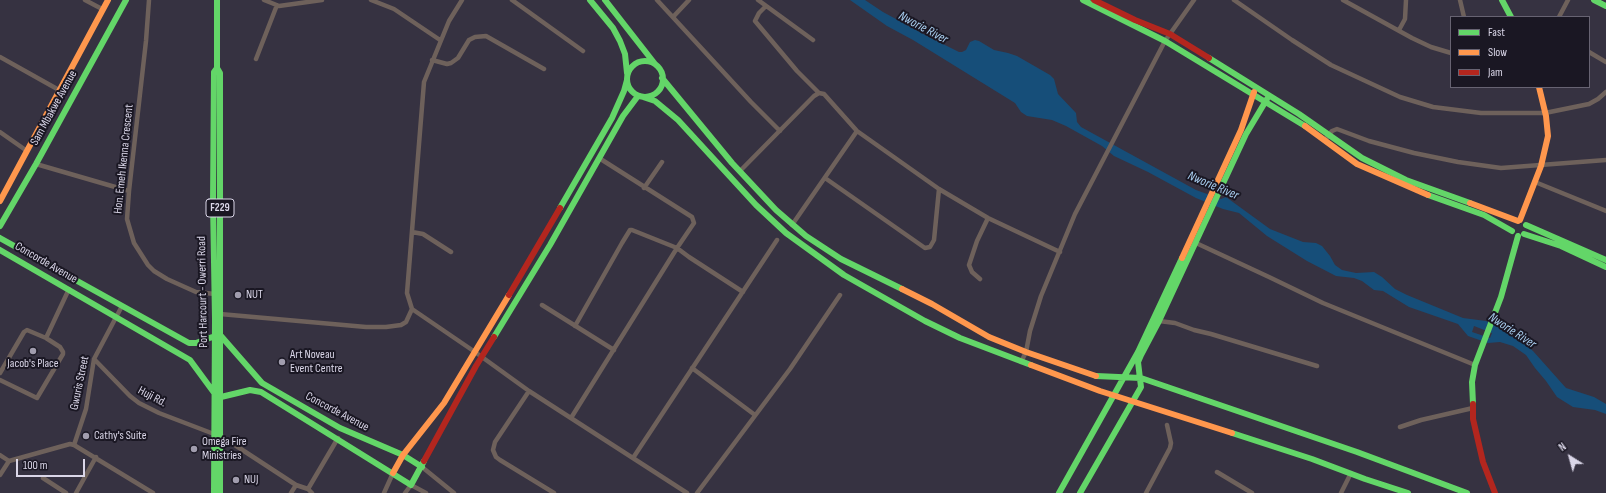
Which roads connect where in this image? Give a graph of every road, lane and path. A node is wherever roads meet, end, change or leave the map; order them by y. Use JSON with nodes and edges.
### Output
{"nodes":[{"id":1,"x":85,"y":0,"type":"edge"},
{"id":2,"x":108,"y":0,"type":"edge"},
{"id":3,"x":126,"y":0,"type":"edge"},
{"id":4,"x":149,"y":0,"type":"edge"},
{"id":5,"x":217,"y":0,"type":"edge"},
{"id":6,"x":264,"y":0,"type":"edge"},
{"id":7,"x":322,"y":0,"type":"edge"},
{"id":8,"x":371,"y":0,"type":"edge"},
{"id":9,"x":462,"y":0,"type":"edge"},
{"id":10,"x":512,"y":0,"type":"edge"},
{"id":11,"x":590,"y":0,"type":"edge"},
{"id":12,"x":605,"y":0,"type":"edge"},
{"id":13,"x":657,"y":0,"type":"edge"},
{"id":14,"x":689,"y":0,"type":"edge"},
{"id":15,"x":758,"y":0,"type":"edge"},
{"id":16,"x":1083,"y":0,"type":"edge"},
{"id":17,"x":1094,"y":0,"type":"edge"},
{"id":18,"x":1194,"y":0,"type":"edge"},
{"id":19,"x":1234,"y":0,"type":"edge"},
{"id":20,"x":1343,"y":0,"type":"edge"},
{"id":21,"x":1406,"y":0,"type":"edge"},
{"id":22,"x":1460,"y":0,"type":"edge"},
{"id":23,"x":1502,"y":0,"type":"edge"},
{"id":24,"x":1568,"y":0,"type":"edge"},
{"id":25,"x":1594,"y":0,"type":"edge"},
{"id":26,"x":277,"y":5,"type":"junction"},
{"id":27,"x":766,"y":6,"type":"junction"},
{"id":28,"x":1606,"y":6,"type":"edge"},
{"id":29,"x":102,"y":9,"type":"junction"},
{"id":30,"x":1464,"y":16,"type":"edge"},
{"id":31,"x":1510,"y":16,"type":"edge"},
{"id":32,"x":1560,"y":16,"type":"edge"},
{"id":33,"x":673,"y":17,"type":"junction"},
{"id":34,"x":1399,"y":30,"type":"junction"},
{"id":35,"x":1170,"y":34,"type":"junction"},
{"id":36,"x":440,"y":40,"type":"junction"},
{"id":37,"x":813,"y":40,"type":"dead end"},
{"id":38,"x":1165,"y":41,"type":"junction"},
{"id":39,"x":583,"y":51,"type":"dead end"},
{"id":40,"x":1450,"y":53,"type":"edge"},
{"id":41,"x":1590,"y":53,"type":"edge"},
{"id":42,"x":0,"y":57,"type":"edge"},
{"id":43,"x":256,"y":59,"type":"dead end"},
{"id":44,"x":432,"y":60,"type":"junction"},
{"id":45,"x":1606,"y":62,"type":"edge"},
{"id":46,"x":656,"y":65,"type":"junction"},
{"id":47,"x":544,"y":70,"type":"dead end"},
{"id":48,"x":627,"y":78,"type":"junction"},
{"id":49,"x":662,"y":78,"type":"junction"},
{"id":50,"x":1539,"y":88,"type":"edge"},
{"id":51,"x":1258,"y":89,"type":"junction"},
{"id":52,"x":59,"y":90,"type":"junction"},
{"id":53,"x":1606,"y":92,"type":"edge"},
{"id":54,"x":819,"y":93,"type":"junction"},
{"id":55,"x":1252,"y":95,"type":"junction"},
{"id":56,"x":641,"y":96,"type":"junction"},
{"id":57,"x":1268,"y":96,"type":"junction"},
{"id":58,"x":1266,"y":102,"type":"junction"},
{"id":59,"x":1545,"y":113,"type":"junction"},
{"id":60,"x":780,"y":131,"type":"junction"},
{"id":61,"x":857,"y":131,"type":"junction"},
{"id":62,"x":0,"y":132,"type":"edge"},
{"id":63,"x":1329,"y":134,"type":"junction"},
{"id":64,"x":1325,"y":140,"type":"junction"},
{"id":65,"x":27,"y":151,"type":"junction"},
{"id":66,"x":599,"y":158,"type":"junction"},
{"id":67,"x":1606,"y":160,"type":"edge"},
{"id":68,"x":662,"y":162,"type":"dead end"},
{"id":69,"x":36,"y":164,"type":"junction"},
{"id":70,"x":1542,"y":166,"type":"junction"},
{"id":71,"x":740,"y":171,"type":"junction"},
{"id":72,"x":825,"y":178,"type":"junction"},
{"id":73,"x":1535,"y":182,"type":"junction"},
{"id":74,"x":644,"y":188,"type":"junction"},
{"id":75,"x":939,"y":189,"type":"junction"},
{"id":76,"x":129,"y":191,"type":"junction"},
{"id":77,"x":0,"y":201,"type":"edge"},
{"id":78,"x":1209,"y":205,"type":"junction"},
{"id":79,"x":1606,"y":211,"type":"edge"},
{"id":80,"x":988,"y":218,"type":"junction"},
{"id":81,"x":1519,"y":220,"type":"junction"},
{"id":82,"x":792,"y":225,"type":"junction"},
{"id":83,"x":1526,"y":225,"type":"junction"},
{"id":84,"x":0,"y":226,"type":"edge"},
{"id":85,"x":1512,"y":231,"type":"junction"},
{"id":86,"x":412,"y":232,"type":"junction"},
{"id":87,"x":1521,"y":235,"type":"junction"},
{"id":88,"x":0,"y":238,"type":"edge"},
{"id":89,"x":777,"y":240,"type":"dead end"},
{"id":90,"x":1196,"y":243,"type":"junction"},
{"id":91,"x":676,"y":248,"type":"junction"},
{"id":92,"x":0,"y":250,"type":"edge"},
{"id":93,"x":451,"y":252,"type":"dead end"},
{"id":94,"x":1060,"y":252,"type":"junction"},
{"id":95,"x":1606,"y":260,"type":"edge"},
{"id":96,"x":1606,"y":267,"type":"edge"},
{"id":97,"x":980,"y":279,"type":"dead end"},
{"id":98,"x":69,"y":289,"type":"junction"},
{"id":99,"x":743,"y":292,"type":"junction"},
{"id":100,"x":217,"y":294,"type":"junction"},
{"id":101,"x":840,"y":295,"type":"dead end"},
{"id":102,"x":122,"y":306,"type":"junction"},
{"id":103,"x":542,"y":306,"type":"dead end"},
{"id":104,"x":412,"y":309,"type":"junction"},
{"id":105,"x":220,"y":314,"type":"junction"},
{"id":106,"x":117,"y":317,"type":"junction"},
{"id":107,"x":1159,"y":321,"type":"junction"},
{"id":108,"x":575,"y":326,"type":"junction"},
{"id":109,"x":218,"y":336,"type":"junction"},
{"id":110,"x":46,"y":338,"type":"junction"},
{"id":111,"x":614,"y":350,"type":"junction"},
{"id":112,"x":475,"y":352,"type":"junction"},
{"id":113,"x":1026,"y":352,"type":"junction"},
{"id":114,"x":482,"y":357,"type":"junction"},
{"id":115,"x":94,"y":359,"type":"junction"},
{"id":116,"x":1021,"y":362,"type":"junction"},
{"id":117,"x":1475,"y":365,"type":"junction"},
{"id":118,"x":1317,"y":366,"type":"dead end"},
{"id":119,"x":692,"y":368,"type":"junction"},
{"id":120,"x":0,"y":373,"type":"edge"},
{"id":121,"x":1125,"y":377,"type":"junction"},
{"id":122,"x":1141,"y":378,"type":"junction"},
{"id":123,"x":0,"y":380,"type":"edge"},
{"id":124,"x":529,"y":391,"type":"junction"},
{"id":125,"x":215,"y":394,"type":"junction"},
{"id":126,"x":1115,"y":395,"type":"junction"},
{"id":127,"x":221,"y":397,"type":"junction"},
{"id":128,"x":1133,"y":401,"type":"junction"},
{"id":129,"x":1473,"y":408,"type":"junction"},
{"id":130,"x":755,"y":415,"type":"junction"},
{"id":131,"x":571,"y":418,"type":"junction"},
{"id":132,"x":1167,"y":426,"type":"dead end"},
{"id":133,"x":1400,"y":427,"type":"dead end"},
{"id":134,"x":214,"y":434,"type":"junction"},
{"id":135,"x":221,"y":436,"type":"junction"},
{"id":136,"x":338,"y":438,"type":"junction"},
{"id":137,"x":74,"y":445,"type":"junction"},
{"id":138,"x":0,"y":455,"type":"edge"},
{"id":139,"x":403,"y":456,"type":"junction"},
{"id":140,"x":96,"y":457,"type":"junction"},
{"id":141,"x":633,"y":458,"type":"junction"},
{"id":142,"x":9,"y":461,"type":"junction"},
{"id":143,"x":422,"y":467,"type":"junction"},
{"id":144,"x":1218,"y":472,"type":"dead end"},
{"id":145,"x":393,"y":474,"type":"junction"},
{"id":146,"x":1351,"y":474,"type":"junction"},
{"id":147,"x":0,"y":475,"type":"edge"},
{"id":148,"x":43,"y":478,"type":"dead end"},
{"id":149,"x":296,"y":484,"type":"junction"},
{"id":150,"x":412,"y":485,"type":"junction"},
{"id":151,"x":308,"y":489,"type":"junction"},
{"id":152,"x":66,"y":493,"type":"edge"},
{"id":153,"x":76,"y":493,"type":"edge"},
{"id":154,"x":153,"y":493,"type":"edge"},
{"id":155,"x":214,"y":493,"type":"edge"},
{"id":156,"x":220,"y":493,"type":"edge"},
{"id":157,"x":291,"y":493,"type":"edge"},
{"id":158,"x":312,"y":493,"type":"edge"},
{"id":159,"x":384,"y":493,"type":"edge"},
{"id":160,"x":405,"y":493,"type":"edge"},
{"id":161,"x":426,"y":493,"type":"edge"},
{"id":162,"x":454,"y":493,"type":"edge"},
{"id":163,"x":554,"y":493,"type":"edge"},
{"id":164,"x":687,"y":493,"type":"edge"},
{"id":165,"x":697,"y":493,"type":"edge"},
{"id":166,"x":1059,"y":493,"type":"edge"},
{"id":167,"x":1080,"y":493,"type":"edge"},
{"id":168,"x":1146,"y":493,"type":"edge"},
{"id":169,"x":1252,"y":493,"type":"edge"},
{"id":170,"x":1341,"y":493,"type":"edge"},
{"id":171,"x":1408,"y":493,"type":"edge"},
{"id":172,"x":1467,"y":493,"type":"edge"},
{"id":173,"x":1495,"y":493,"type":"edge"}],
"edges":[{"from":1,"to":29,"type":"street"},
{"from":2,"to":29,"type":"main road","name":"Sam Mbakwe Avenue"},
{"from":3,"to":69,"type":"main road","name":"Sam Mbakwe Avenue"},
{"from":4,"to":76,"type":"street","name":"Hon. Emeh Ikenna Crescent"},
{"from":5,"to":100,"type":"main road","name":"Port Harcourt - Owerri Road","number":"F229"},
{"from":6,"to":26,"type":"street"},
{"from":7,"to":26,"type":"street"},
{"from":8,"to":36,"type":"street"},
{"from":9,"to":36,"type":"street"},
{"from":10,"to":39,"type":"street"},
{"from":11,"to":48,"type":"main road"},
{"from":12,"to":46,"type":"main road"},
{"from":13,"to":33,"type":"street"},
{"from":14,"to":33,"type":"street"},
{"from":15,"to":27,"type":"street"},
{"from":16,"to":38,"type":"main road"},
{"from":17,"to":35,"type":"main road"},
{"from":18,"to":35,"type":"street"},
{"from":19,"to":59,"type":"street"},
{"from":20,"to":34,"type":"street"},
{"from":21,"to":34,"type":"street"},
{"from":22,"to":30,"type":"street"},
{"from":23,"to":31,"type":"main road"},
{"from":24,"to":32,"type":"street"},
{"from":25,"to":28,"type":"main road"},
{"from":26,"to":43,"type":"street"},
{"from":27,"to":37,"type":"street"},
{"from":27,"to":54,"type":"street"},
{"from":29,"to":52,"type":"main road","name":"Sam Mbakwe Avenue"},
{"from":33,"to":60,"type":"street"},
{"from":34,"to":40,"type":"street"},
{"from":35,"to":38,"type":"street"},
{"from":35,"to":51,"type":"main road"},
{"from":36,"to":44,"type":"street"},
{"from":38,"to":55,"type":"main road"},
{"from":38,"to":94,"type":"street"},
{"from":41,"to":45,"type":"street"},
{"from":42,"to":52,"type":"street"},
{"from":44,"to":47,"type":"street"},
{"from":44,"to":86,"type":"street"},
{"from":46,"to":48,"type":"main road"},
{"from":46,"to":49,"type":"main road"},
{"from":48,"to":56,"type":"main road"},
{"from":48,"to":112,"type":"main road"},
{"from":49,"to":56,"type":"main road"},
{"from":49,"to":71,"type":"main road"},
{"from":50,"to":59,"type":"main road"},
{"from":51,"to":55,"type":"main road"},
{"from":51,"to":57,"type":"main road"},
{"from":52,"to":65,"type":"main road","name":"Sam Mbakwe Avenue"},
{"from":53,"to":59,"type":"street"},
{"from":54,"to":60,"type":"street"},
{"from":54,"to":61,"type":"street"},
{"from":55,"to":58,"type":"main road"},
{"from":55,"to":78,"type":"main road"},
{"from":56,"to":66,"type":"main road"},
{"from":56,"to":116,"type":"main road"},
{"from":57,"to":58,"type":"main road"},
{"from":57,"to":63,"type":"main road"},
{"from":58,"to":64,"type":"main road"},
{"from":58,"to":78,"type":"main road"},
{"from":59,"to":70,"type":"main road"},
{"from":60,"to":71,"type":"street"},
{"from":61,"to":72,"type":"street"},
{"from":61,"to":75,"type":"street"},
{"from":62,"to":65,"type":"street"},
{"from":63,"to":64,"type":"street"},
{"from":63,"to":70,"type":"street"},
{"from":63,"to":81,"type":"main road"},
{"from":64,"to":85,"type":"main road"},
{"from":65,"to":77,"type":"main road","name":"Sam Mbakwe Avenue"},
{"from":66,"to":74,"type":"street"},
{"from":66,"to":114,"type":"main road"},
{"from":67,"to":70,"type":"street"},
{"from":68,"to":74,"type":"street"},
{"from":69,"to":76,"type":"street"},
{"from":69,"to":84,"type":"main road","name":"Sam Mbakwe Avenue"},
{"from":70,"to":73,"type":"main road"},
{"from":71,"to":82,"type":"main road"},
{"from":72,"to":75,"type":"street"},
{"from":72,"to":82,"type":"street"},
{"from":73,"to":79,"type":"street"},
{"from":73,"to":81,"type":"main road"},
{"from":74,"to":91,"type":"street"},
{"from":75,"to":80,"type":"street"},
{"from":76,"to":100,"type":"street","name":"Hon. Emeh Ikenna Crescent"},
{"from":78,"to":90,"type":"main road"},
{"from":78,"to":121,"type":"main road"},
{"from":80,"to":94,"type":"street"},
{"from":80,"to":97,"type":"street"},
{"from":81,"to":83,"type":"main road"},
{"from":81,"to":85,"type":"main road"},
{"from":82,"to":113,"type":"main road"},
{"from":83,"to":87,"type":"main road"},
{"from":83,"to":95,"type":"main road"},
{"from":85,"to":87,"type":"main road"},
{"from":86,"to":93,"type":"street"},
{"from":86,"to":104,"type":"street"},
{"from":87,"to":96,"type":"main road"},
{"from":87,"to":117,"type":"main road"},
{"from":88,"to":102,"type":"main road","name":"Concorde Avenue"},
{"from":89,"to":99,"type":"street"},
{"from":90,"to":107,"type":"main road"},
{"from":90,"to":117,"type":"street"},
{"from":91,"to":99,"type":"street"},
{"from":91,"to":108,"type":"street"},
{"from":91,"to":111,"type":"street"},
{"from":92,"to":98,"type":"main road","name":"Concorde Avenue"},
{"from":94,"to":113,"type":"street"},
{"from":98,"to":106,"type":"main road","name":"Concorde Avenue"},
{"from":98,"to":110,"type":"street"},
{"from":99,"to":119,"type":"street"},
{"from":100,"to":105,"type":"main road","name":"Port Harcourt - Owerri Road","number":"F229"},
{"from":100,"to":109,"type":"main road","name":"Port Harcourt - Owerri Road","number":"F229"},
{"from":101,"to":130,"type":"street"},
{"from":102,"to":106,"type":"street","name":"Gwuris Street"},
{"from":102,"to":109,"type":"main road","name":"Concorde Avenue"},
{"from":103,"to":108,"type":"street"},
{"from":104,"to":105,"type":"street"},
{"from":104,"to":112,"type":"street"},
{"from":105,"to":109,"type":"main road","name":"Port Harcourt - Owerri Road","number":"F229"},
{"from":106,"to":115,"type":"street","name":"Gwuris Street"},
{"from":106,"to":125,"type":"main road","name":"Concorde Avenue"},
{"from":107,"to":118,"type":"street"},
{"from":107,"to":122,"type":"main road"},
{"from":108,"to":111,"type":"street"},
{"from":109,"to":125,"type":"main road","name":"Port Harcourt - Owerri Road","number":"F229"},
{"from":109,"to":127,"type":"main road","name":"Port Harcourt - Owerri Road","number":"F229"},
{"from":109,"to":139,"type":"main road","name":"Concorde Avenue"},
{"from":110,"to":120,"type":"street"},
{"from":110,"to":123,"type":"street"},
{"from":111,"to":131,"type":"street"},
{"from":112,"to":114,"type":"street"},
{"from":112,"to":139,"type":"main road"},
{"from":113,"to":116,"type":"street"},
{"from":113,"to":121,"type":"main road"},
{"from":114,"to":124,"type":"street"},
{"from":114,"to":143,"type":"main road"},
{"from":115,"to":134,"type":"street","name":"Huji Rd."},
{"from":115,"to":137,"type":"street","name":"Gwuris Street"},
{"from":116,"to":126,"type":"main road"},
{"from":117,"to":129,"type":"main road"},
{"from":119,"to":130,"type":"street"},
{"from":119,"to":141,"type":"street"},
{"from":121,"to":122,"type":"main road"},
{"from":121,"to":126,"type":"main road"},
{"from":122,"to":128,"type":"main road"},
{"from":122,"to":172,"type":"main road"},
{"from":124,"to":131,"type":"street"},
{"from":124,"to":163,"type":"street"},
{"from":125,"to":134,"type":"main road","name":"Port Harcourt - Owerri Road","number":"F229"},
{"from":126,"to":128,"type":"main road"},
{"from":126,"to":166,"type":"main road"},
{"from":127,"to":135,"type":"main road","name":"Port Harcourt - Owerri Road","number":"F229"},
{"from":127,"to":136,"type":"main road","name":"Concorde Avenue"},
{"from":128,"to":146,"type":"main road"},
{"from":128,"to":167,"type":"main road"},
{"from":129,"to":133,"type":"street"},
{"from":129,"to":173,"type":"main road"},
{"from":130,"to":165,"type":"street"},
{"from":131,"to":141,"type":"street"},
{"from":132,"to":168,"type":"street"},
{"from":134,"to":135,"type":"main road"},
{"from":134,"to":155,"type":"main road","name":"Port Harcourt - Owerri Road","number":"F229"},
{"from":135,"to":149,"type":"street"},
{"from":135,"to":156,"type":"main road","name":"Port Harcourt - Owerri Road","number":"F229"},
{"from":136,"to":145,"type":"main road","name":"Concorde Avenue"},
{"from":136,"to":151,"type":"street"},
{"from":137,"to":140,"type":"street"},
{"from":137,"to":142,"type":"street"},
{"from":138,"to":142,"type":"street"},
{"from":139,"to":143,"type":"main road","name":"Concorde Avenue"},
{"from":139,"to":145,"type":"main road"},
{"from":140,"to":153,"type":"street"},
{"from":140,"to":154,"type":"street"},
{"from":141,"to":164,"type":"street"},
{"from":142,"to":147,"type":"street"},
{"from":143,"to":150,"type":"main road"},
{"from":143,"to":162,"type":"street","name":"Concorde Avenue"},
{"from":144,"to":169,"type":"street"},
{"from":145,"to":150,"type":"main road","name":"Concorde Avenue"},
{"from":145,"to":159,"type":"street"},
{"from":146,"to":170,"type":"street"},
{"from":146,"to":171,"type":"main road"},
{"from":148,"to":152,"type":"street"},
{"from":149,"to":151,"type":"street"},
{"from":149,"to":157,"type":"street"},
{"from":150,"to":160,"type":"street"},
{"from":150,"to":161,"type":"street","name":"Concorde Avenue"},
{"from":151,"to":158,"type":"street"}]}
